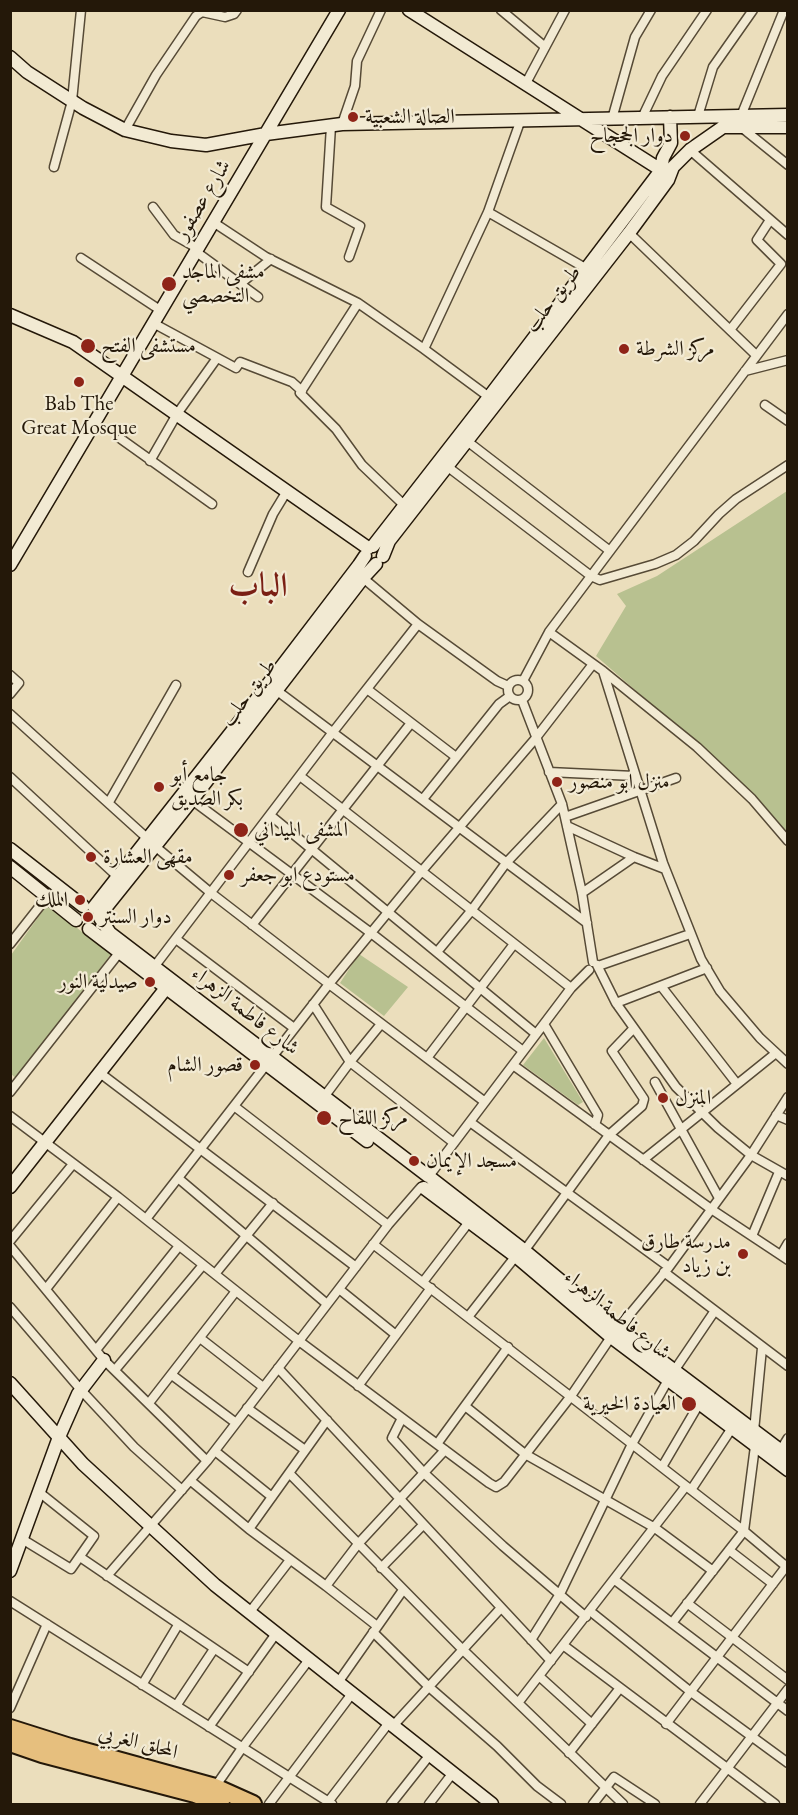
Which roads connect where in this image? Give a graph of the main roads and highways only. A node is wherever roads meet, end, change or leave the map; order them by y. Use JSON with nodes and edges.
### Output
{"nodes":[{"id":1,"x":339,"y":10,"type":"edge"},
{"id":2,"x":410,"y":11,"type":"edge"},
{"id":3,"x":10,"y":57,"type":"edge"},
{"id":4,"x":788,"y":115,"type":"edge"},
{"id":5,"x":670,"y":117,"type":"junction"},
{"id":6,"x":582,"y":120,"type":"junction"},
{"id":7,"x":721,"y":121,"type":"junction"},
{"id":8,"x":741,"y":121,"type":"junction"},
{"id":9,"x":788,"y":127,"type":"edge"},
{"id":10,"x":266,"y":134,"type":"junction"},
{"id":11,"x":666,"y":165,"type":"junction"},
{"id":12,"x":10,"y":315,"type":"edge"},
{"id":13,"x":122,"y":375,"type":"junction"},
{"id":14,"x":368,"y":550,"type":"junction"},
{"id":15,"x":380,"y":560,"type":"junction"},
{"id":16,"x":10,"y":565,"type":"edge"},
{"id":17,"x":152,"y":843,"type":"junction"},
{"id":18,"x":10,"y":849,"type":"edge"},
{"id":19,"x":10,"y":867,"type":"edge"},
{"id":20,"x":94,"y":911,"type":"junction"},
{"id":21,"x":76,"y":921,"type":"junction"},
{"id":22,"x":89,"y":929,"type":"junction"},
{"id":23,"x":152,"y":970,"type":"junction"},
{"id":24,"x":169,"y":984,"type":"junction"},
{"id":25,"x":269,"y":1060,"type":"junction"},
{"id":26,"x":426,"y":1181,"type":"junction"},
{"id":27,"x":10,"y":1187,"type":"edge"},
{"id":28,"x":519,"y":1256,"type":"junction"},
{"id":29,"x":100,"y":1355,"type":"road end"},
{"id":30,"x":671,"y":1375,"type":"junction"},
{"id":31,"x":10,"y":1383,"type":"edge"},
{"id":32,"x":59,"y":1437,"type":"junction"},
{"id":33,"x":784,"y":1453,"type":"edge"},
{"id":34,"x":788,"y":1470,"type":"edge"},
{"id":35,"x":10,"y":1571,"type":"edge"},
{"id":36,"x":10,"y":1728,"type":"edge"},
{"id":37,"x":10,"y":1743,"type":"edge"},
{"id":38,"x":221,"y":1804,"type":"edge"},
{"id":39,"x":253,"y":1804,"type":"edge"},
{"id":40,"x":492,"y":1804,"type":"edge"}],
"edges":[{"from":1,"to":10,"type":"main road","name":"شارع عصفور"},
{"from":2,"to":6,"type":"main road"},
{"from":3,"to":10,"type":"main road"},
{"from":4,"to":8,"type":"main road"},
{"from":5,"to":6,"type":"main road"},
{"from":5,"to":7,"type":"main road"},
{"from":5,"to":11,"type":"main road"},
{"from":6,"to":10,"type":"main road"},
{"from":6,"to":11,"type":"main road"},
{"from":7,"to":8,"type":"main road"},
{"from":7,"to":11,"type":"main road","name":"طريق حلب"},
{"from":8,"to":9,"type":"main road"},
{"from":10,"to":13,"type":"main road","name":"شارع عصفور"},
{"from":11,"to":14,"type":"main road"},
{"from":11,"to":15,"type":"main road","name":"طريق حلب"},
{"from":12,"to":13,"type":"main road"},
{"from":13,"to":14,"type":"main road"},
{"from":13,"to":16,"type":"main road","name":"شارع عصفور"},
{"from":14,"to":15,"type":"main road"},
{"from":14,"to":17,"type":"main road"},
{"from":15,"to":17,"type":"main road","name":"طريق حلب"},
{"from":17,"to":20,"type":"main road"},
{"from":17,"to":20,"type":"main road"},
{"from":18,"to":20,"type":"main road","name":"شارع فاطمة الزهراء"},
{"from":19,"to":21,"type":"main road","name":"شارع فاطمة الزهراء"},
{"from":20,"to":21,"type":"main road"},
{"from":20,"to":22,"type":"main road"},
{"from":20,"to":23,"type":"main road","name":"شارع فاطمة الزهراء"},
{"from":21,"to":22,"type":"main road","name":"شارع فاطمة الزهراء"},
{"from":22,"to":23,"type":"main road","name":"شارع فاطمة الزهراء"},
{"from":23,"to":24,"type":"main road","name":"شارع فاطمة الزهراء"},
{"from":24,"to":25,"type":"main road","name":"شارع فاطمة الزهراء"},
{"from":24,"to":27,"type":"main road"},
{"from":25,"to":26,"type":"main road","name":"شارع فاطمة الزهراء"},
{"from":25,"to":26,"type":"main road","name":"شارع فاطمة الزهراء"},
{"from":26,"to":28,"type":"main road","name":"شارع فاطمة الزهراء"},
{"from":26,"to":28,"type":"main road","name":"شارع فاطمة الزهراء"},
{"from":28,"to":30,"type":"main road","name":"شارع فاطمة الزهراء"},
{"from":29,"to":32,"type":"main road"},
{"from":30,"to":33,"type":"main road","name":"شارع فاطمة الزهراء"},
{"from":30,"to":34,"type":"main road","name":"شارع فاطمة الزهراء"},
{"from":31,"to":32,"type":"main road"},
{"from":32,"to":35,"type":"main road"},
{"from":32,"to":40,"type":"main road"},
{"from":36,"to":39,"type":"highway","name":"المحلق الغربي"},
{"from":37,"to":38,"type":"highway","name":"المحلق الغربي"}]}
